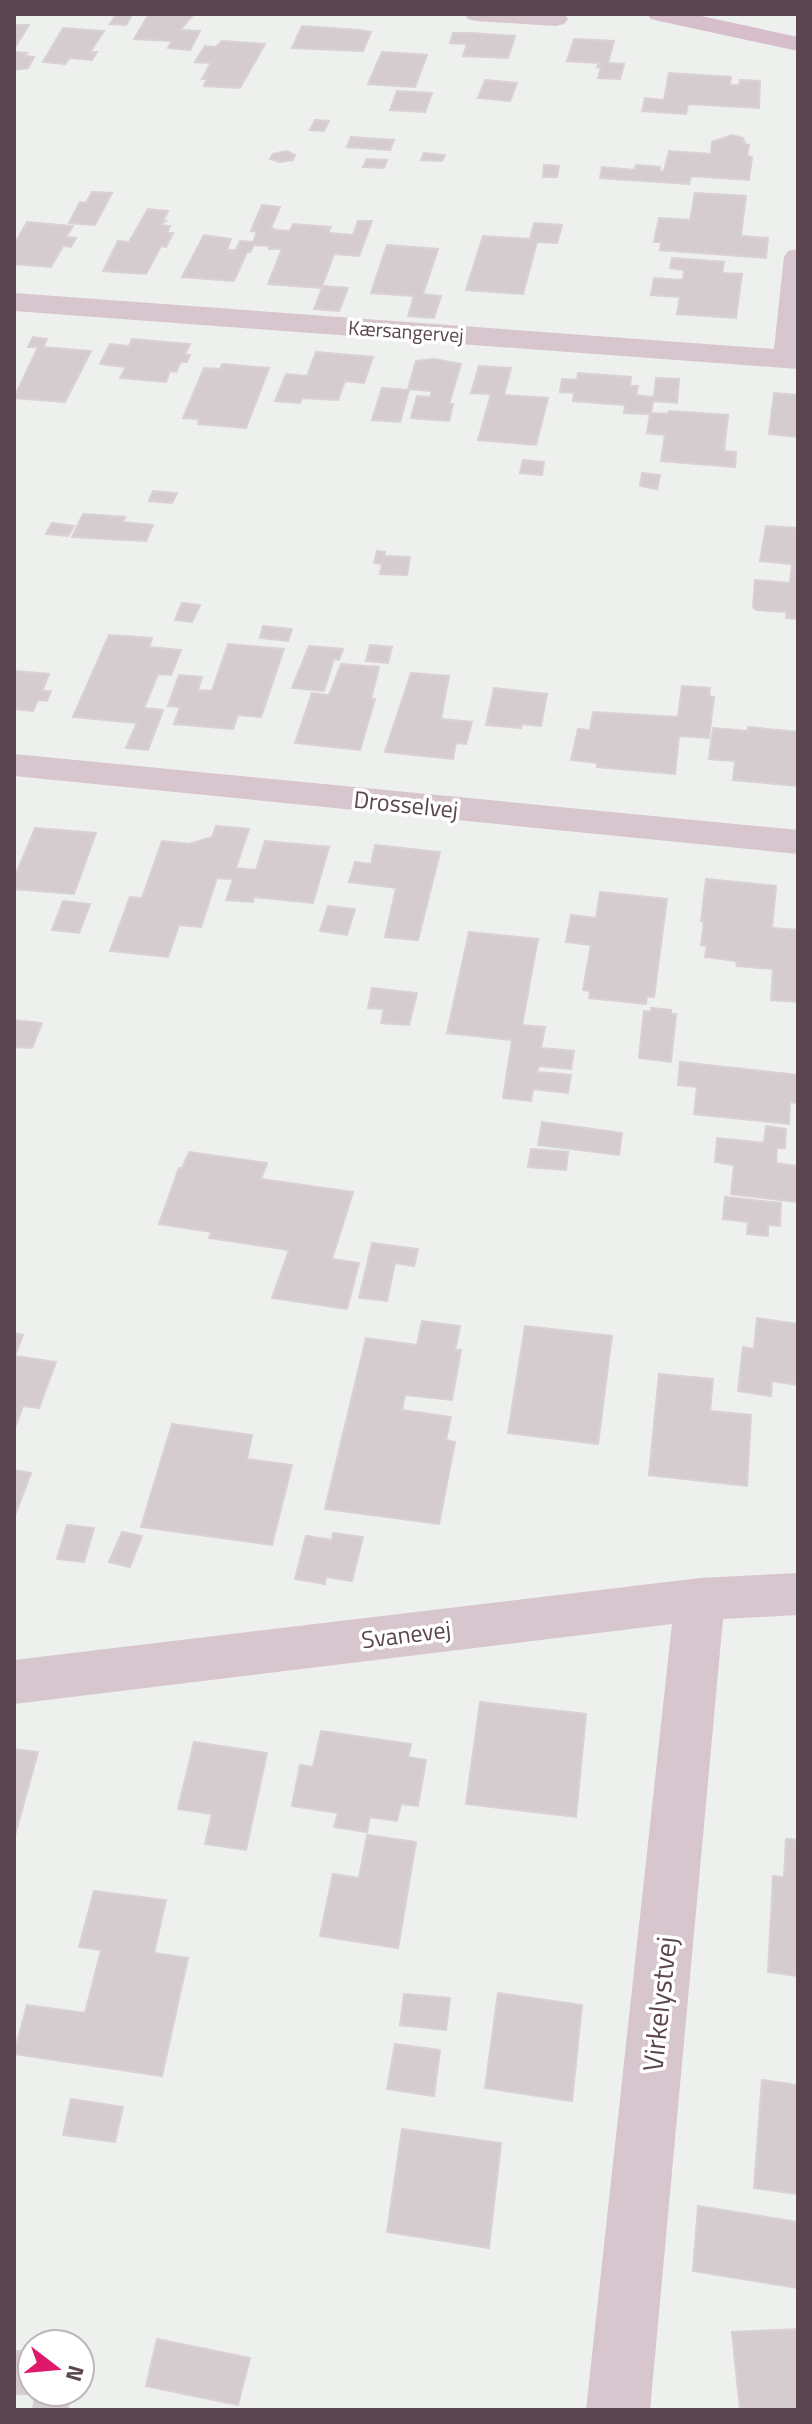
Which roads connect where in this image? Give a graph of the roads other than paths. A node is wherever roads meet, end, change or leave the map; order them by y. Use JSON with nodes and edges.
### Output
{"nodes":[{"id":1,"x":476,"y":14,"type":"edge"},
{"id":2,"x":659,"y":14,"type":"edge"},
{"id":3,"x":556,"y":19,"type":"dead end"},
{"id":4,"x":798,"y":44,"type":"edge"},
{"id":5,"x":798,"y":257,"type":"edge"},
{"id":6,"x":14,"y":302,"type":"edge"},
{"id":7,"x":793,"y":360,"type":"edge"},
{"id":8,"x":14,"y":765,"type":"edge"},
{"id":9,"x":798,"y":842,"type":"edge"},
{"id":10,"x":798,"y":1594,"type":"edge"},
{"id":11,"x":700,"y":1599,"type":"junction"},
{"id":12,"x":14,"y":1682,"type":"edge"},
{"id":13,"x":618,"y":2410,"type":"edge"}],
"edges":[{"from":1,"to":3,"type":"street"},
{"from":2,"to":4,"type":"street"},
{"from":5,"to":7,"type":"street"},
{"from":6,"to":7,"type":"street","name":"Kærsangervej"},
{"from":8,"to":9,"type":"street","name":"Drosselvej"},
{"from":10,"to":11,"type":"street","name":"Svanevej"},
{"from":11,"to":12,"type":"street","name":"Svanevej"},
{"from":11,"to":13,"type":"street","name":"Virkelystvej"}]}
